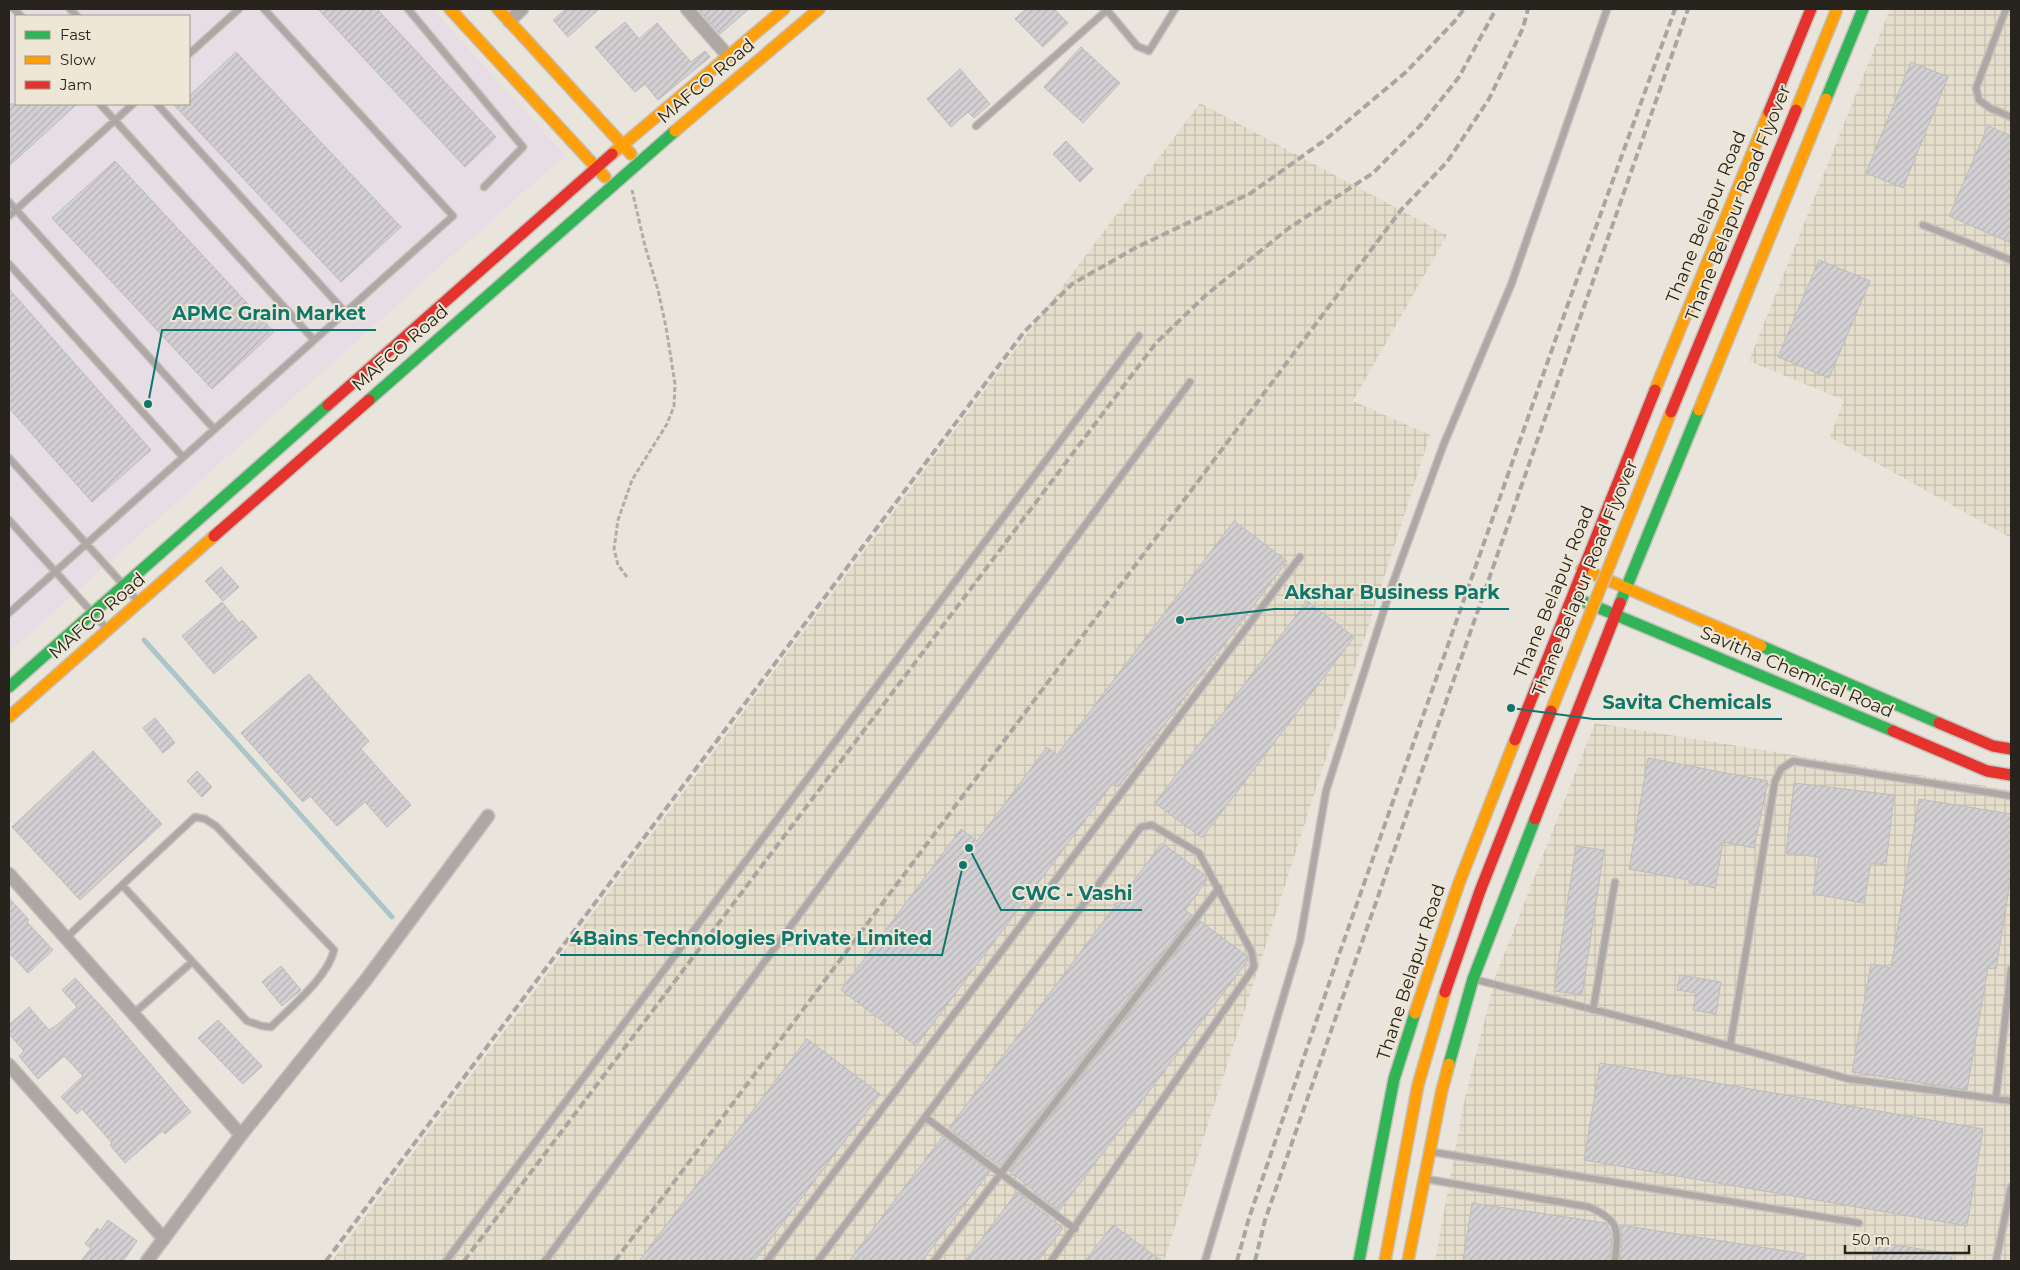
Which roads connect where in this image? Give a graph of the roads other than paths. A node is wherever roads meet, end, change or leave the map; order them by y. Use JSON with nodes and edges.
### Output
{"nodes":[{"id":1,"x":239,"y":9,"type":"edge"},
{"id":2,"x":264,"y":9,"type":"edge"},
{"id":3,"x":408,"y":9,"type":"edge"},
{"id":4,"x":450,"y":9,"type":"edge"},
{"id":5,"x":498,"y":9,"type":"edge"},
{"id":6,"x":522,"y":9,"type":"edge"},
{"id":7,"x":687,"y":9,"type":"edge"},
{"id":8,"x":784,"y":9,"type":"edge"},
{"id":9,"x":819,"y":9,"type":"edge"},
{"id":10,"x":1107,"y":9,"type":"edge"},
{"id":11,"x":1175,"y":9,"type":"edge"},
{"id":12,"x":1607,"y":9,"type":"edge"},
{"id":13,"x":1811,"y":9,"type":"edge"},
{"id":14,"x":1837,"y":9,"type":"edge"},
{"id":15,"x":1863,"y":9,"type":"edge"},
{"id":16,"x":2006,"y":9,"type":"edge"},
{"id":17,"x":509,"y":21,"type":"junction"},
{"id":18,"x":190,"y":53,"type":"edge"},
{"id":19,"x":728,"y":56,"type":"junction"},
{"id":20,"x":101,"y":105,"type":"edge"},
{"id":21,"x":132,"y":105,"type":"edge"},
{"id":22,"x":157,"y":105,"type":"edge"},
{"id":23,"x":2011,"y":117,"type":"edge"},
{"id":24,"x":115,"y":120,"type":"junction"},
{"id":25,"x":976,"y":126,"type":"dead end"},
{"id":26,"x":622,"y":144,"type":"junction"},
{"id":27,"x":638,"y":162,"type":"junction"},
{"id":28,"x":597,"y":168,"type":"junction"},
{"id":29,"x":612,"y":184,"type":"junction"},
{"id":30,"x":484,"y":187,"type":"dead end"},
{"id":31,"x":9,"y":202,"type":"edge"},
{"id":32,"x":16,"y":210,"type":"junction"},
{"id":33,"x":9,"y":216,"type":"edge"},
{"id":34,"x":1923,"y":225,"type":"dead end"},
{"id":35,"x":2011,"y":260,"type":"edge"},
{"id":36,"x":9,"y":264,"type":"edge"},
{"id":37,"x":345,"y":312,"type":"junction"},
{"id":38,"x":1139,"y":336,"type":"dead end"},
{"id":39,"x":314,"y":340,"type":"junction"},
{"id":40,"x":1190,"y":382,"type":"dead end"},
{"id":41,"x":214,"y":429,"type":"junction"},
{"id":42,"x":183,"y":457,"type":"junction"},
{"id":43,"x":9,"y":458,"type":"edge"},
{"id":44,"x":9,"y":520,"type":"edge"},
{"id":45,"x":86,"y":543,"type":"junction"},
{"id":46,"x":1300,"y":557,"type":"dead end"},
{"id":47,"x":1582,"y":569,"type":"junction"},
{"id":48,"x":55,"y":571,"type":"junction"},
{"id":49,"x":124,"y":585,"type":"junction"},
{"id":50,"x":1626,"y":588,"type":"junction"},
{"id":51,"x":1571,"y":596,"type":"junction"},
{"id":52,"x":139,"y":602,"type":"junction"},
{"id":53,"x":92,"y":612,"type":"junction"},
{"id":54,"x":9,"y":613,"type":"edge"},
{"id":55,"x":1615,"y":614,"type":"junction"},
{"id":56,"x":108,"y":629,"type":"junction"},
{"id":57,"x":9,"y":687,"type":"edge"},
{"id":58,"x":9,"y":717,"type":"edge"},
{"id":59,"x":2011,"y":749,"type":"edge"},
{"id":60,"x":2011,"y":775,"type":"edge"},
{"id":61,"x":2011,"y":796,"type":"edge"},
{"id":62,"x":488,"y":816,"type":"dead end"},
{"id":63,"x":9,"y":874,"type":"edge"},
{"id":64,"x":1615,"y":882,"type":"dead end"},
{"id":65,"x":122,"y":886,"type":"junction"},
{"id":66,"x":1219,"y":888,"type":"junction"},
{"id":67,"x":66,"y":938,"type":"junction"},
{"id":68,"x":192,"y":962,"type":"junction"},
{"id":69,"x":2011,"y":969,"type":"edge"},
{"id":70,"x":1473,"y":979,"type":"junction"},
{"id":71,"x":1593,"y":1010,"type":"junction"},
{"id":72,"x":133,"y":1014,"type":"junction"},
{"id":73,"x":1730,"y":1046,"type":"junction"},
{"id":74,"x":9,"y":1065,"type":"edge"},
{"id":75,"x":1996,"y":1098,"type":"junction"},
{"id":76,"x":2011,"y":1101,"type":"edge"},
{"id":77,"x":925,"y":1117,"type":"junction"},
{"id":78,"x":241,"y":1135,"type":"junction"},
{"id":79,"x":1430,"y":1151,"type":"junction"},
{"id":80,"x":1001,"y":1174,"type":"junction"},
{"id":81,"x":1424,"y":1179,"type":"junction"},
{"id":82,"x":2011,"y":1187,"type":"edge"},
{"id":83,"x":1859,"y":1223,"type":"dead end"},
{"id":84,"x":1075,"y":1229,"type":"junction"},
{"id":85,"x":164,"y":1239,"type":"junction"},
{"id":86,"x":147,"y":1261,"type":"edge"},
{"id":87,"x":446,"y":1261,"type":"edge"},
{"id":88,"x":545,"y":1261,"type":"edge"},
{"id":89,"x":767,"y":1261,"type":"edge"},
{"id":90,"x":818,"y":1261,"type":"edge"},
{"id":91,"x":934,"y":1261,"type":"edge"},
{"id":92,"x":1051,"y":1261,"type":"edge"},
{"id":93,"x":1205,"y":1261,"type":"edge"},
{"id":94,"x":1359,"y":1261,"type":"edge"},
{"id":95,"x":1384,"y":1261,"type":"edge"},
{"id":96,"x":1408,"y":1261,"type":"edge"},
{"id":97,"x":1615,"y":1261,"type":"edge"},
{"id":98,"x":1996,"y":1261,"type":"edge"}],
"edges":[{"from":1,"to":18,"type":"lane"},
{"from":2,"to":37,"type":"lane"},
{"from":3,"to":30,"type":"lane"},
{"from":4,"to":28,"type":"main road"},
{"from":5,"to":17,"type":"main road"},
{"from":6,"to":17,"type":"street"},
{"from":7,"to":19,"type":"street"},
{"from":8,"to":19,"type":"main road","name":"MAFCO Road"},
{"from":9,"to":27,"type":"main road","name":"MAFCO Road"},
{"from":10,"to":11,"type":"lane"},
{"from":10,"to":25,"type":"lane"},
{"from":12,"to":93,"type":"lane"},
{"from":13,"to":47,"type":"main road","name":"Thane Belapur Road"},
{"from":14,"to":95,"type":"main road","name":"Thane Belapur Road Flyover","bridge":true},
{"from":15,"to":50,"type":"main road"},
{"from":16,"to":23,"type":"lane"},
{"from":17,"to":26,"type":"main road"},
{"from":19,"to":26,"type":"main road","name":"MAFCO Road"},
{"from":20,"to":24,"type":"lane"},
{"from":21,"to":24,"type":"lane"},
{"from":22,"to":37,"type":"lane"},
{"from":24,"to":32,"type":"lane"},
{"from":24,"to":39,"type":"lane"},
{"from":26,"to":27,"type":"main road"},
{"from":26,"to":28,"type":"main road","name":"MAFCO Road"},
{"from":27,"to":29,"type":"main road","name":"MAFCO Road"},
{"from":28,"to":29,"type":"main road"},
{"from":28,"to":49,"type":"main road","name":"MAFCO Road"},
{"from":29,"to":52,"type":"main road","name":"MAFCO Road"},
{"from":31,"to":32,"type":"lane"},
{"from":32,"to":33,"type":"lane"},
{"from":32,"to":41,"type":"lane"},
{"from":34,"to":35,"type":"lane"},
{"from":36,"to":42,"type":"lane"},
{"from":37,"to":39,"type":"lane"},
{"from":38,"to":87,"type":"lane"},
{"from":39,"to":41,"type":"lane"},
{"from":40,"to":88,"type":"lane"},
{"from":41,"to":42,"type":"lane"},
{"from":42,"to":45,"type":"lane"},
{"from":43,"to":45,"type":"lane"},
{"from":44,"to":48,"type":"lane"},
{"from":45,"to":48,"type":"lane"},
{"from":45,"to":49,"type":"lane"},
{"from":46,"to":89,"type":"lane"},
{"from":47,"to":50,"type":"main road","name":"Savitha Chemical Road"},
{"from":47,"to":51,"type":"main road","name":"Thane Belapur Road"},
{"from":48,"to":53,"type":"lane"},
{"from":48,"to":54,"type":"lane"},
{"from":49,"to":52,"type":"lane"},
{"from":49,"to":53,"type":"main road","name":"MAFCO Road"},
{"from":50,"to":55,"type":"main road"},
{"from":50,"to":59,"type":"main road","name":"Savitha Chemical Road"},
{"from":51,"to":55,"type":"main road","name":"Savitha Chemical Road"},
{"from":51,"to":94,"type":"main road","name":"Thane Belapur Road"},
{"from":52,"to":56,"type":"main road","name":"MAFCO Road"},
{"from":53,"to":56,"type":"lane"},
{"from":53,"to":57,"type":"main road","name":"MAFCO Road"},
{"from":55,"to":60,"type":"main road","name":"Savitha Chemical Road"},
{"from":55,"to":70,"type":"main road"},
{"from":56,"to":58,"type":"main road","name":"MAFCO Road"},
{"from":61,"to":73,"type":"lane"},
{"from":62,"to":78,"type":"street"},
{"from":63,"to":67,"type":"street"},
{"from":64,"to":71,"type":"lane"},
{"from":65,"to":67,"type":"lane"},
{"from":65,"to":68,"type":"lane"},
{"from":65,"to":68,"type":"lane"},
{"from":66,"to":77,"type":"lane"},
{"from":66,"to":80,"type":"lane"},
{"from":66,"to":84,"type":"lane"},
{"from":67,"to":72,"type":"street"},
{"from":68,"to":72,"type":"lane"},
{"from":69,"to":75,"type":"lane"},
{"from":70,"to":71,"type":"lane"},
{"from":70,"to":79,"type":"main road"},
{"from":71,"to":73,"type":"lane"},
{"from":72,"to":78,"type":"street"},
{"from":73,"to":75,"type":"lane"},
{"from":74,"to":85,"type":"street"},
{"from":75,"to":76,"type":"lane"},
{"from":77,"to":80,"type":"lane"},
{"from":77,"to":90,"type":"lane"},
{"from":78,"to":85,"type":"street"},
{"from":79,"to":81,"type":"main road"},
{"from":79,"to":83,"type":"lane"},
{"from":80,"to":84,"type":"lane"},
{"from":80,"to":91,"type":"lane"},
{"from":81,"to":96,"type":"main road"},
{"from":81,"to":97,"type":"lane"},
{"from":82,"to":98,"type":"lane"},
{"from":84,"to":92,"type":"lane"},
{"from":85,"to":86,"type":"street"}]}
